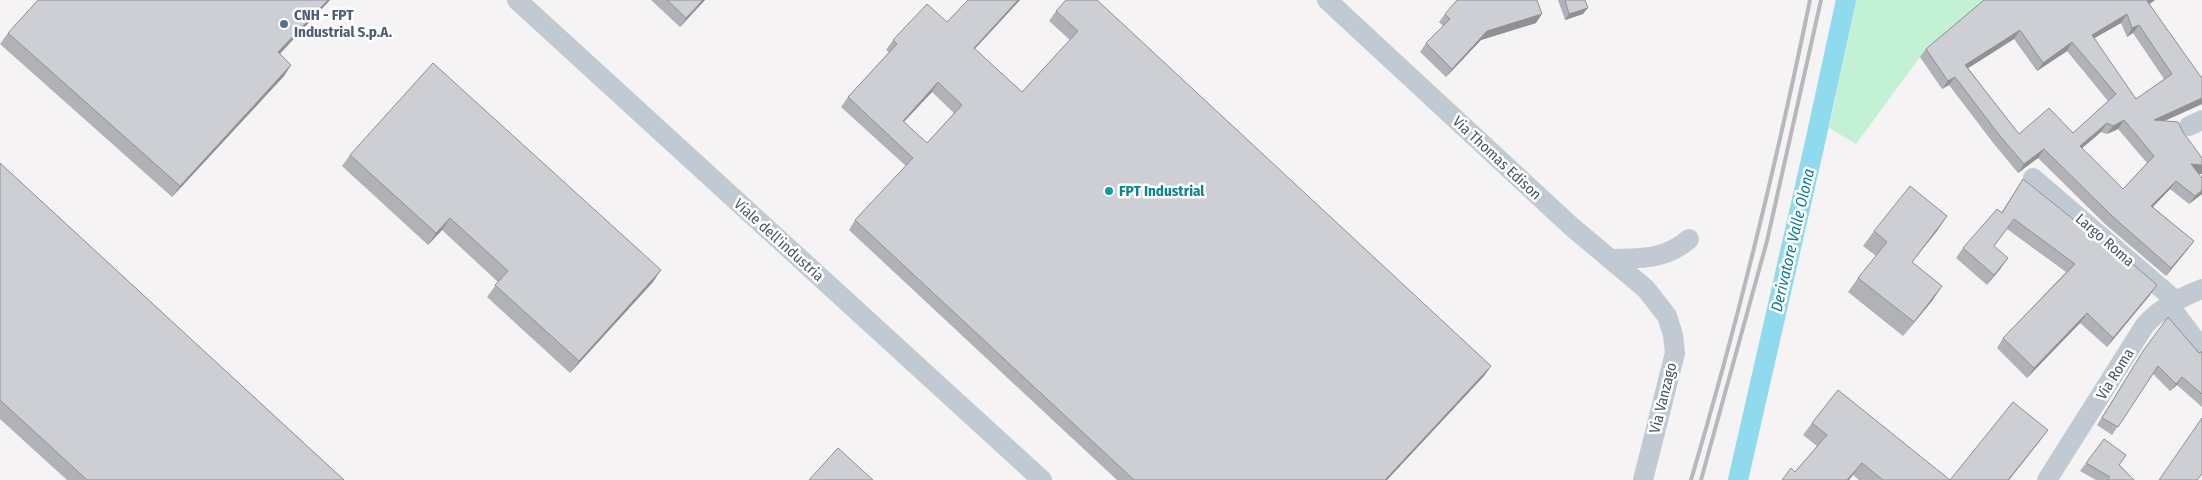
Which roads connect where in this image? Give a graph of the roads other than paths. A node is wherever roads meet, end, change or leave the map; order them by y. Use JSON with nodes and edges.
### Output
{"nodes":[{"id":1,"x":517,"y":0,"type":"edge"},
{"id":2,"x":1326,"y":0,"type":"edge"},
{"id":3,"x":2033,"y":178,"type":"dead end"},
{"id":4,"x":1689,"y":239,"type":"dead end"},
{"id":5,"x":1610,"y":259,"type":"junction"},
{"id":6,"x":2202,"y":289,"type":"edge"},
{"id":7,"x":2172,"y":303,"type":"junction"},
{"id":8,"x":1668,"y":316,"type":"joint"},
{"id":9,"x":2202,"y":349,"type":"edge"},
{"id":10,"x":2050,"y":479,"type":"edge"},
{"id":11,"x":1042,"y":480,"type":"edge"},
{"id":12,"x":1642,"y":480,"type":"edge"}],
"edges":[{"from":1,"to":11,"type":"street","name":"Viale dell'industria"},
{"from":2,"to":5,"type":"street","name":"Via Thomas Edison"},
{"from":3,"to":7,"type":"street","name":"Largo Roma"},
{"from":4,"to":5,"type":"street"},
{"from":5,"to":8,"type":"street","name":"Via Thomas Edison"},
{"from":6,"to":7,"type":"street","name":"Via Roma"},
{"from":7,"to":9,"type":"street","name":"Largo Roma"},
{"from":7,"to":10,"type":"street","name":"Via Roma"},
{"from":8,"to":12,"type":"street","name":"Via Vanzago"}]}
